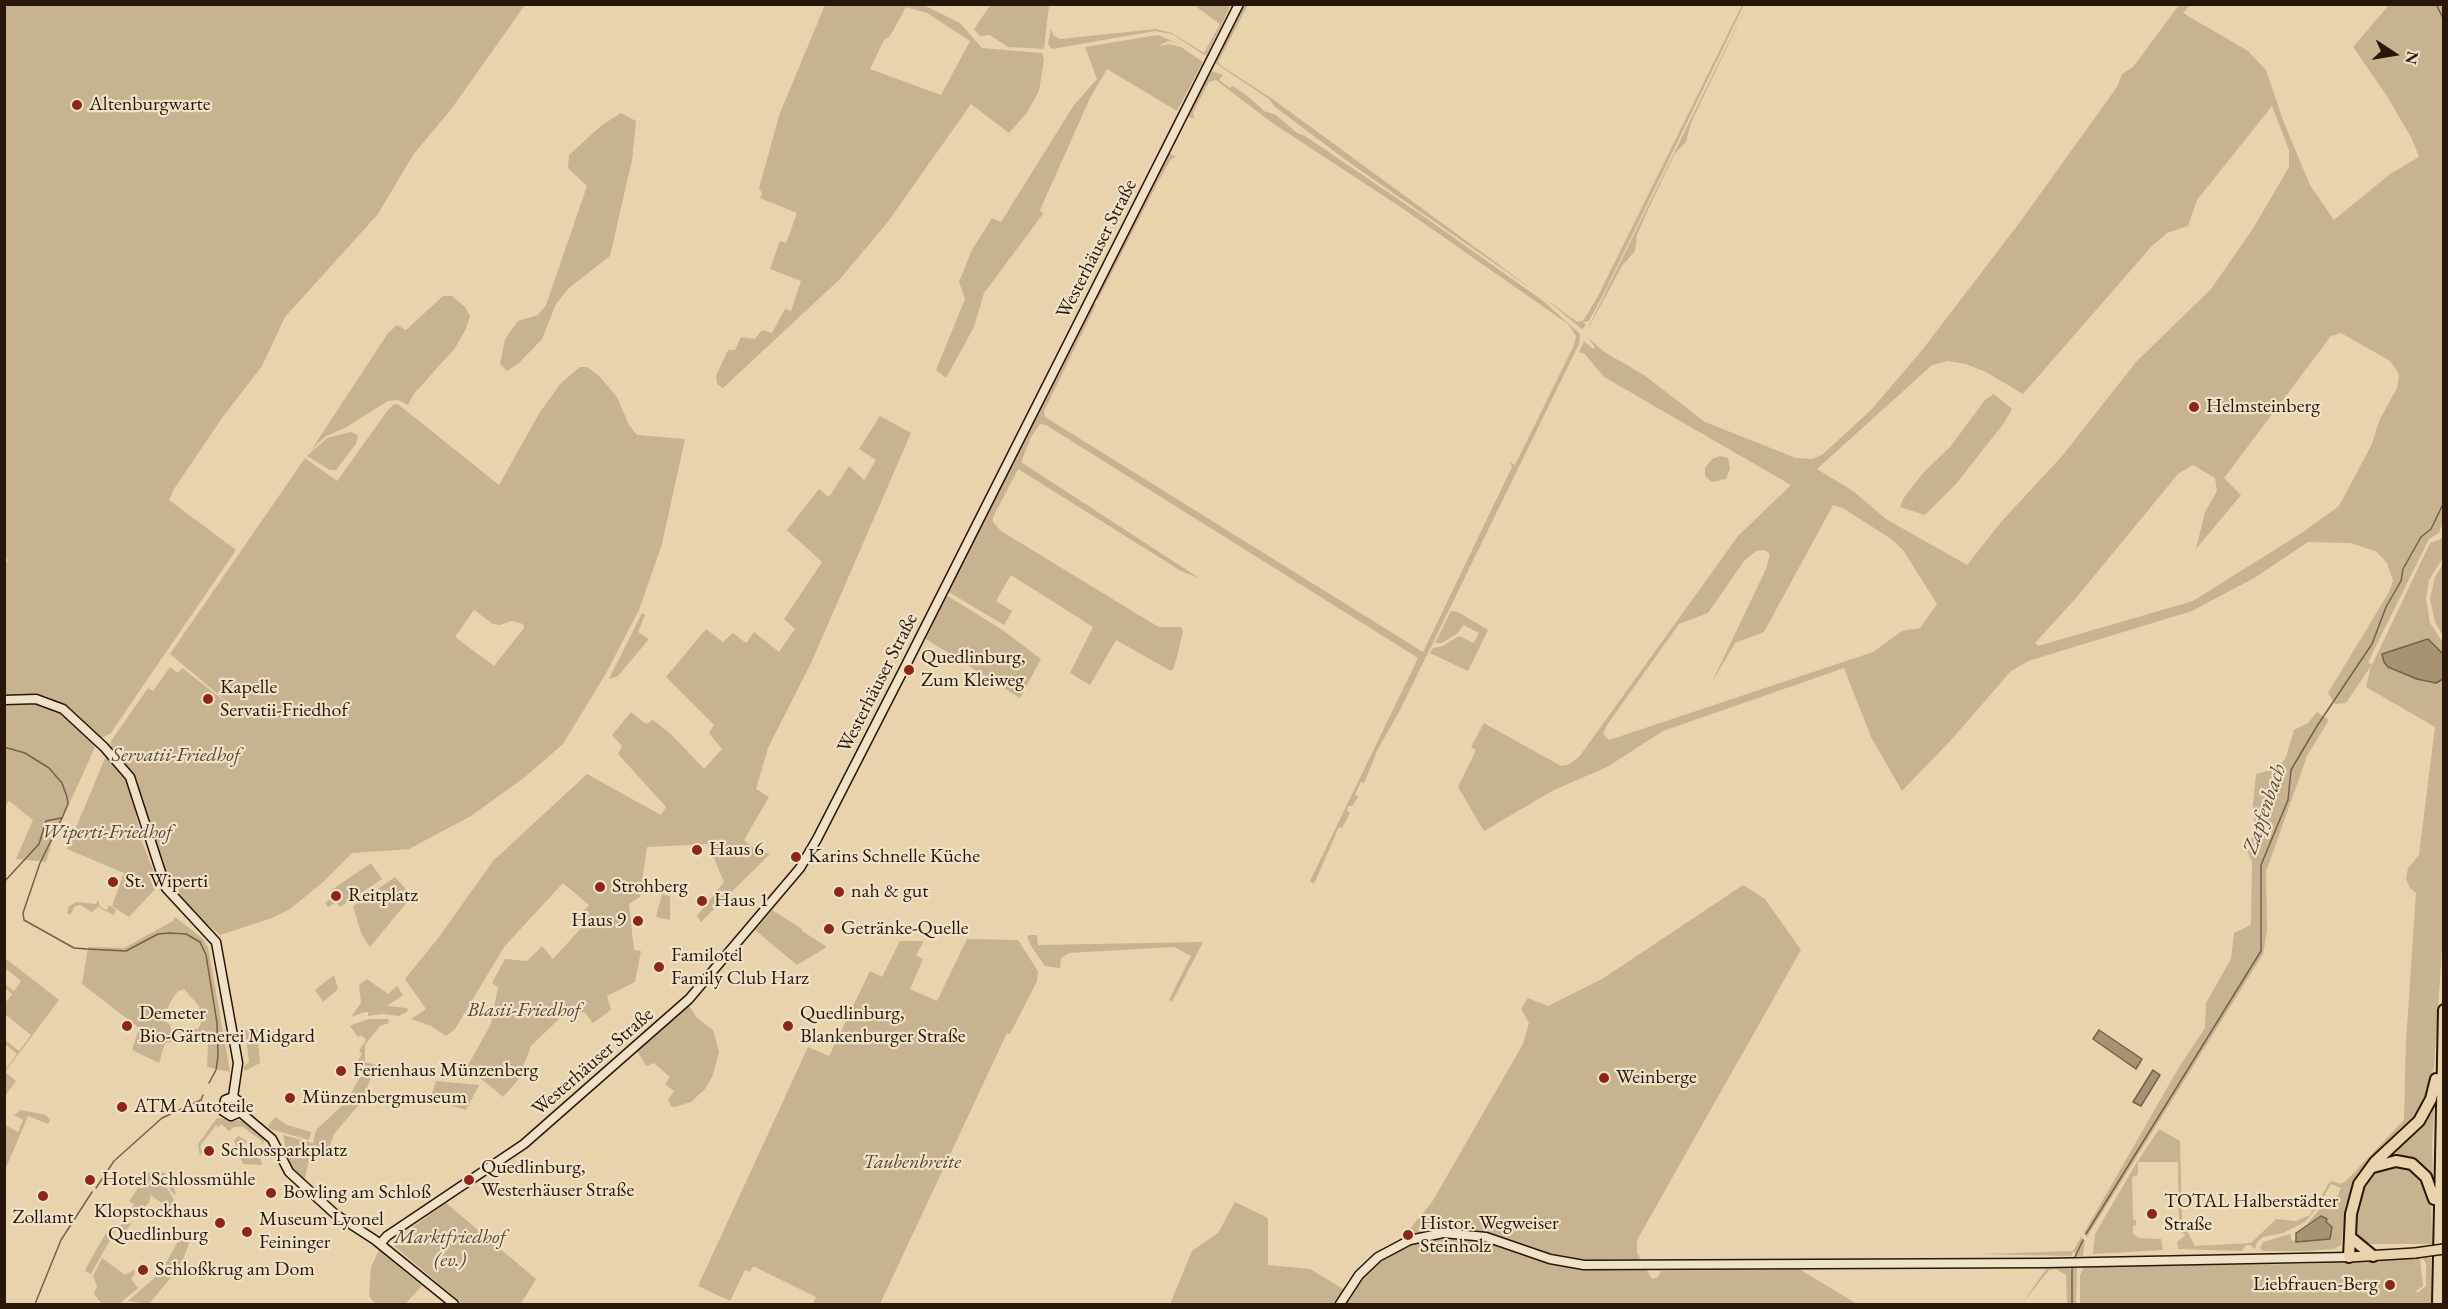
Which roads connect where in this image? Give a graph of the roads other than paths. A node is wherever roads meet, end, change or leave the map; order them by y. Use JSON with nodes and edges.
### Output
{"nodes":[{"id":1,"x":1239,"y":4,"type":"edge"},
{"id":2,"x":4,"y":700,"type":"edge"},
{"id":3,"x":2444,"y":1010,"type":"edge"},
{"id":4,"x":2442,"y":1059,"type":"junction"},
{"id":5,"x":233,"y":1097,"type":"junction"},
{"id":6,"x":240,"y":1112,"type":"junction"},
{"id":7,"x":2372,"y":1167,"type":"junction"},
{"id":8,"x":2438,"y":1226,"type":"junction"},
{"id":9,"x":2350,"y":1237,"type":"junction"},
{"id":10,"x":380,"y":1244,"type":"junction"},
{"id":11,"x":2444,"y":1249,"type":"edge"},
{"id":12,"x":2373,"y":1256,"type":"junction"},
{"id":13,"x":2349,"y":1257,"type":"junction"},
{"id":14,"x":454,"y":1305,"type":"edge"},
{"id":15,"x":1340,"y":1305,"type":"edge"},
{"id":16,"x":2438,"y":1305,"type":"edge"}],
"edges":[{"from":1,"to":10,"type":"main road","name":"Westerhäuser Straße"},
{"from":2,"to":5,"type":"main road"},
{"from":3,"to":4,"type":"highway"},
{"from":4,"to":7,"type":"highway"},
{"from":4,"to":8,"type":"highway"},
{"from":5,"to":6,"type":"main road"},
{"from":5,"to":6,"type":"main road"},
{"from":6,"to":10,"type":"main road"},
{"from":7,"to":8,"type":"highway"},
{"from":7,"to":9,"type":"highway"},
{"from":8,"to":16,"type":"highway"},
{"from":9,"to":12,"type":"highway"},
{"from":9,"to":13,"type":"highway"},
{"from":10,"to":14,"type":"main road"},
{"from":11,"to":12,"type":"main road","bridge":true},
{"from":12,"to":13,"type":"main road"},
{"from":13,"to":15,"type":"main road"}]}
